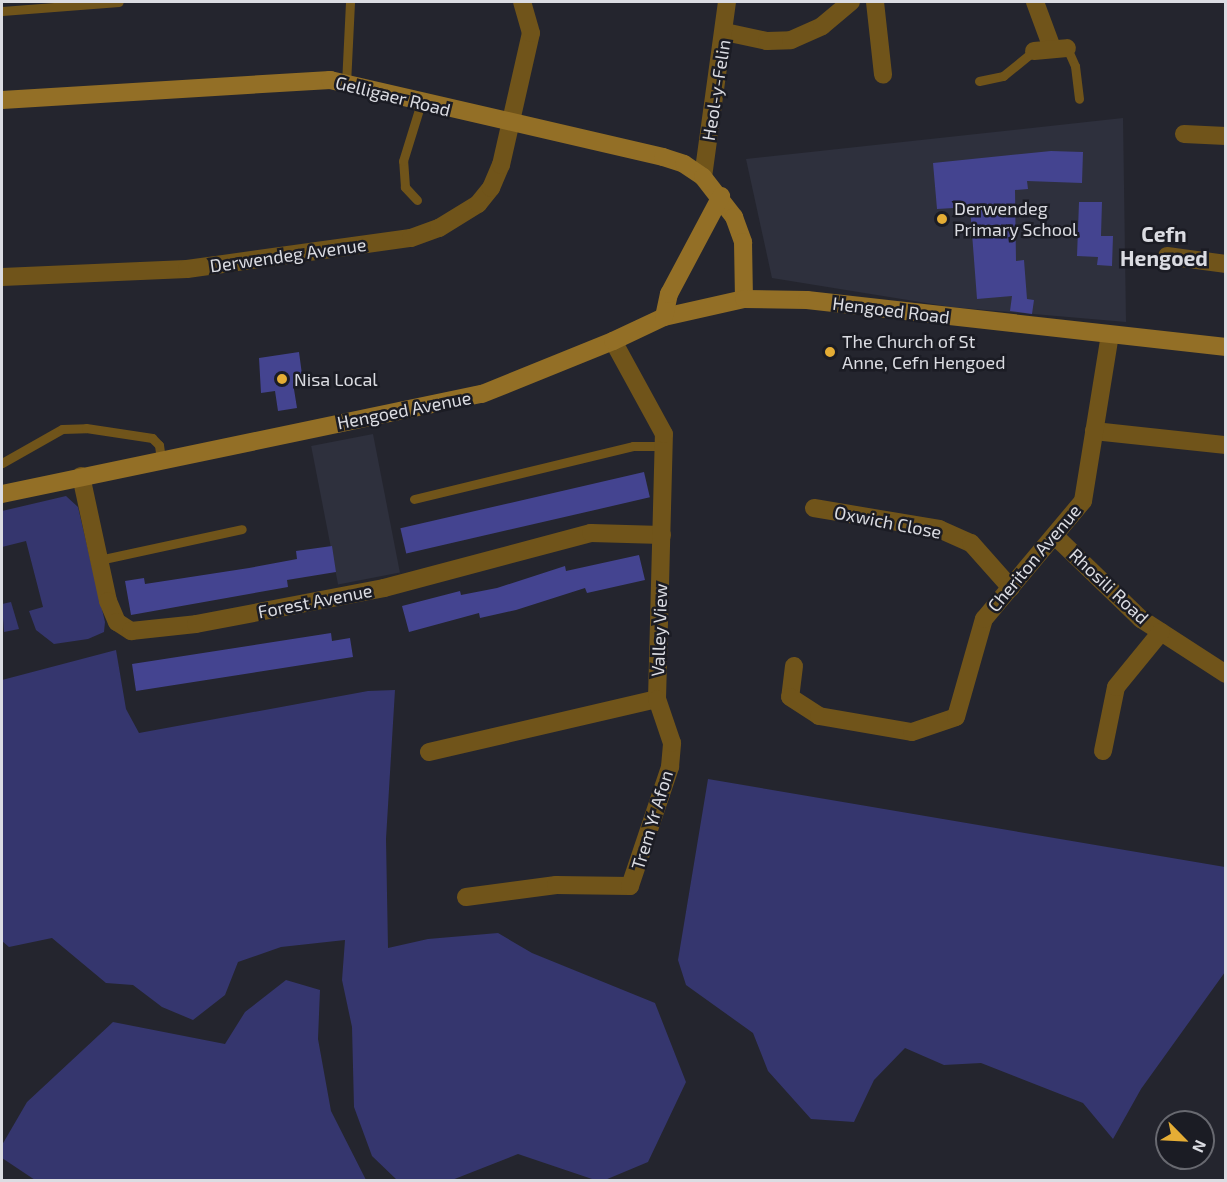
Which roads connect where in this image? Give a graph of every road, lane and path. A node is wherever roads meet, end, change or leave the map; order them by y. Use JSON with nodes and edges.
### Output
{"nodes":[{"id":1,"x":119,"y":2,"type":"edge"},
{"id":2,"x":350,"y":2,"type":"edge"},
{"id":3,"x":522,"y":2,"type":"edge"},
{"id":4,"x":727,"y":2,"type":"edge"},
{"id":5,"x":851,"y":2,"type":"edge"},
{"id":6,"x":875,"y":2,"type":"edge"},
{"id":7,"x":1035,"y":2,"type":"edge"},
{"id":8,"x":2,"y":11,"type":"edge"},
{"id":9,"x":725,"y":32,"type":"junction"},
{"id":10,"x":1060,"y":48,"type":"junction"},
{"id":11,"x":1034,"y":51,"type":"joint"},
{"id":12,"x":883,"y":75,"type":"dead end"},
{"id":13,"x":979,"y":81,"type":"dead end"},
{"id":14,"x":346,"y":84,"type":"junction"},
{"id":15,"x":1079,"y":99,"type":"dead end"},
{"id":16,"x":2,"y":100,"type":"edge"},
{"id":17,"x":421,"y":103,"type":"junction"},
{"id":18,"x":512,"y":124,"type":"junction"},
{"id":19,"x":1184,"y":134,"type":"dead end"},
{"id":20,"x":1226,"y":136,"type":"edge"},
{"id":21,"x":703,"y":177,"type":"junction"},
{"id":22,"x":721,"y":196,"type":"junction"},
{"id":23,"x":417,"y":200,"type":"dead end"},
{"id":24,"x":1167,"y":256,"type":"dead end"},
{"id":25,"x":1226,"y":264,"type":"edge"},
{"id":26,"x":2,"y":277,"type":"edge"},
{"id":27,"x":744,"y":300,"type":"junction"},
{"id":28,"x":664,"y":317,"type":"junction"},
{"id":29,"x":1110,"y":335,"type":"junction"},
{"id":30,"x":613,"y":341,"type":"junction"},
{"id":31,"x":1226,"y":347,"type":"edge"},
{"id":32,"x":1094,"y":431,"type":"junction"},
{"id":33,"x":1226,"y":445,"type":"edge"},
{"id":34,"x":664,"y":446,"type":"junction"},
{"id":35,"x":161,"y":459,"type":"junction"},
{"id":36,"x":2,"y":463,"type":"edge"},
{"id":37,"x":81,"y":476,"type":"junction"},
{"id":38,"x":2,"y":494,"type":"edge"},
{"id":39,"x":414,"y":499,"type":"dead end"},
{"id":40,"x":814,"y":508,"type":"dead end"},
{"id":41,"x":242,"y":529,"type":"dead end"},
{"id":42,"x":662,"y":534,"type":"junction"},
{"id":43,"x":1055,"y":536,"type":"junction"},
{"id":44,"x":99,"y":560,"type":"junction"},
{"id":45,"x":1011,"y":588,"type":"junction"},
{"id":46,"x":1161,"y":632,"type":"junction"},
{"id":47,"x":795,"y":666,"type":"dead end"},
{"id":48,"x":1226,"y":674,"type":"edge"},
{"id":49,"x":657,"y":699,"type":"junction"},
{"id":50,"x":1103,"y":751,"type":"dead end"},
{"id":51,"x":429,"y":752,"type":"dead end"},
{"id":52,"x":466,"y":897,"type":"dead end"}],
"edges":[{"from":1,"to":8,"type":"lane"},
{"from":2,"to":14,"type":"lane"},
{"from":3,"to":18,"type":"street","name":"Derwendeg Avenue"},
{"from":4,"to":9,"type":"street","name":"Heol-y-Felin"},
{"from":5,"to":9,"type":"street"},
{"from":6,"to":12,"type":"street"},
{"from":7,"to":10,"type":"street"},
{"from":9,"to":21,"type":"street","name":"Heol-y-Felin"},
{"from":10,"to":11,"type":"street"},
{"from":10,"to":15,"type":"lane"},
{"from":11,"to":13,"type":"lane"},
{"from":14,"to":16,"type":"street","name":"Gelligaer Road"},
{"from":14,"to":17,"type":"street","name":"Gelligaer Road"},
{"from":17,"to":18,"type":"street","name":"Gelligaer Road"},
{"from":17,"to":23,"type":"lane"},
{"from":18,"to":21,"type":"street","name":"Gelligaer Road"},
{"from":18,"to":26,"type":"street","name":"Derwendeg Avenue"},
{"from":19,"to":20,"type":"street"},
{"from":21,"to":22,"type":"street","name":"Gelligaer Road"},
{"from":22,"to":27,"type":"street","name":"Gelligaer Road"},
{"from":22,"to":28,"type":"street"},
{"from":24,"to":25,"type":"street"},
{"from":27,"to":28,"type":"street","name":"Hengoed Road"},
{"from":27,"to":29,"type":"street","name":"Hengoed Road"},
{"from":28,"to":30,"type":"street","name":"Hengoed Avenue"},
{"from":29,"to":31,"type":"street","name":"Hengoed Road"},
{"from":29,"to":32,"type":"street","name":"Cheriton Avenue"},
{"from":30,"to":34,"type":"street","name":"Valley View"},
{"from":30,"to":35,"type":"street","name":"Hengoed Avenue"},
{"from":32,"to":33,"type":"street"},
{"from":32,"to":43,"type":"street","name":"Cheriton Avenue"},
{"from":34,"to":39,"type":"lane"},
{"from":34,"to":42,"type":"street","name":"Valley View"},
{"from":35,"to":36,"type":"lane"},
{"from":35,"to":37,"type":"street","name":"Hengoed Avenue"},
{"from":37,"to":38,"type":"street","name":"Hengoed Avenue"},
{"from":37,"to":44,"type":"street","name":"Forest Avenue"},
{"from":40,"to":45,"type":"street","name":"Oxwich Close"},
{"from":41,"to":44,"type":"lane"},
{"from":42,"to":44,"type":"street","name":"Forest Avenue"},
{"from":42,"to":49,"type":"street","name":"Valley View"},
{"from":43,"to":45,"type":"street","name":"Cheriton Avenue"},
{"from":43,"to":46,"type":"street","name":"Rhosili Road"},
{"from":45,"to":47,"type":"street","name":"Cheriton Avenue"},
{"from":46,"to":48,"type":"street","name":"Rhosili Road"},
{"from":46,"to":50,"type":"street"},
{"from":49,"to":51,"type":"street","name":"Valley View"},
{"from":49,"to":52,"type":"street","name":"Trem Yr Afon"}]}
